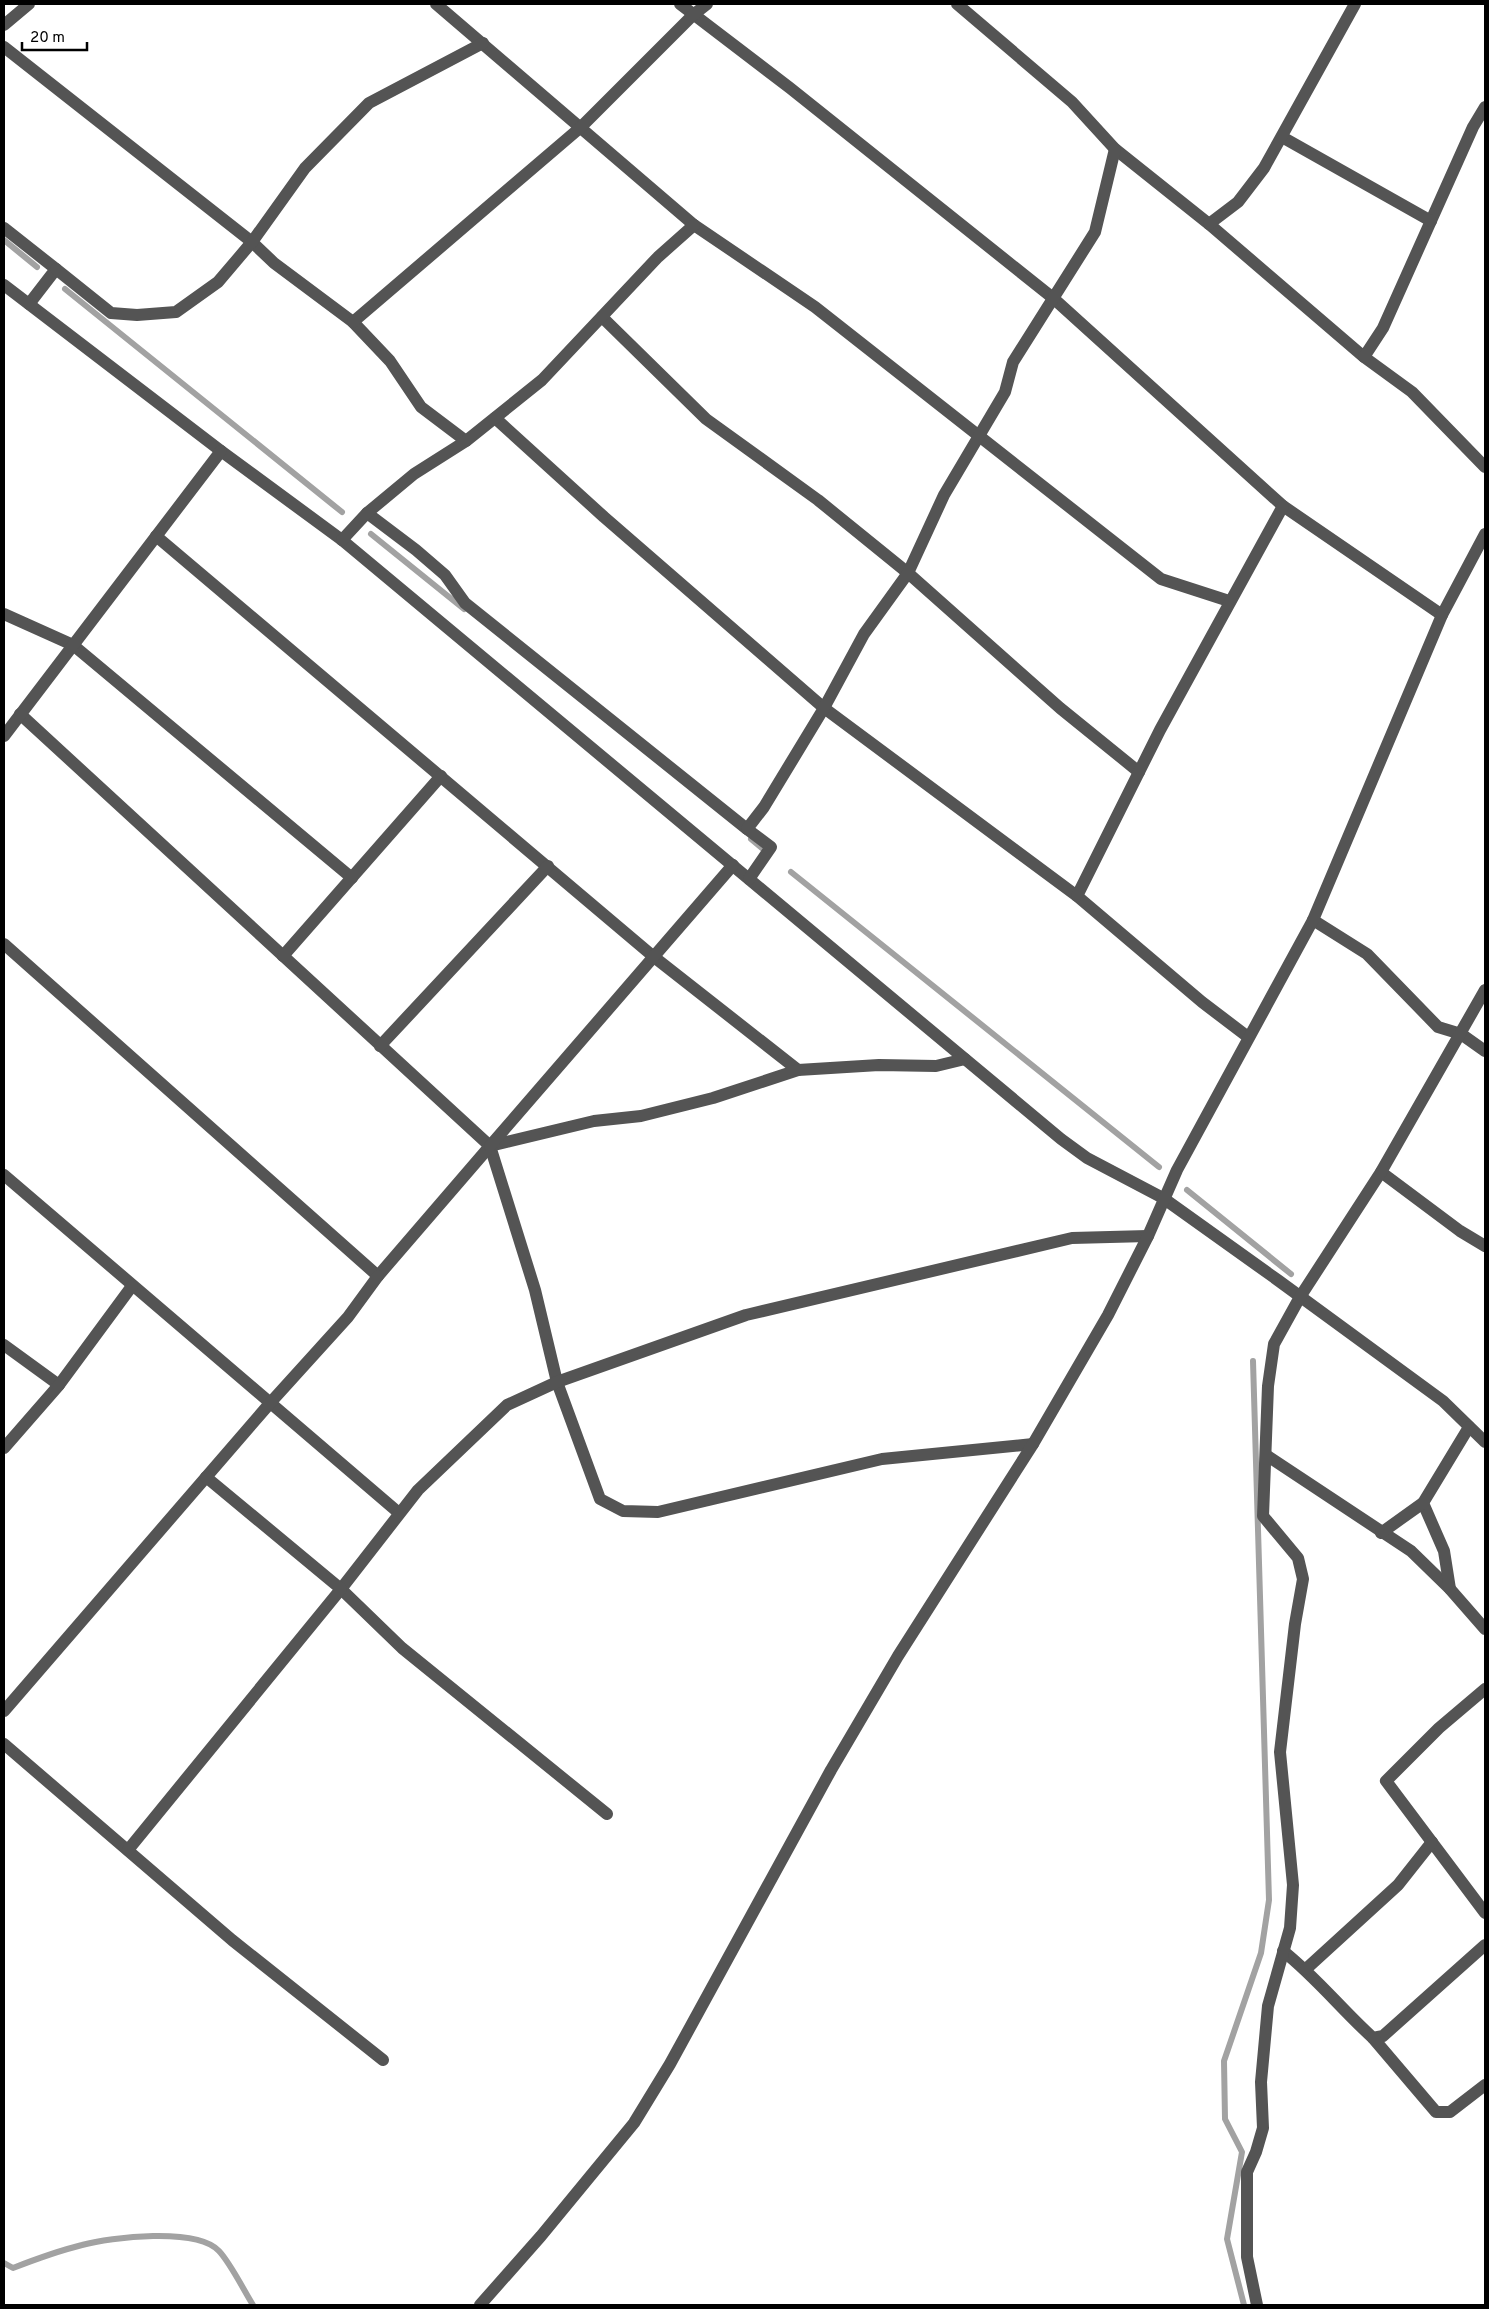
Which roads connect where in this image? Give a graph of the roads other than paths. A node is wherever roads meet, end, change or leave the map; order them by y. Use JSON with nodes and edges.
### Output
{"nodes":[{"id":1,"x":29,"y":4,"type":"edge"},
{"id":2,"x":436,"y":4,"type":"edge"},
{"id":3,"x":680,"y":4,"type":"edge"},
{"id":4,"x":707,"y":4,"type":"edge"},
{"id":5,"x":957,"y":4,"type":"edge"},
{"id":6,"x":1356,"y":4,"type":"edge"},
{"id":7,"x":694,"y":15,"type":"junction"},
{"id":8,"x":4,"y":25,"type":"edge"},
{"id":9,"x":483,"y":43,"type":"junction"},
{"id":10,"x":4,"y":47,"type":"edge"},
{"id":11,"x":1485,"y":106,"type":"edge"},
{"id":12,"x":581,"y":128,"type":"junction"},
{"id":13,"x":1282,"y":137,"type":"junction"},
{"id":14,"x":1115,"y":148,"type":"junction"},
{"id":15,"x":1431,"y":221,"type":"junction"},
{"id":16,"x":1209,"y":224,"type":"junction"},
{"id":17,"x":694,"y":226,"type":"junction"},
{"id":18,"x":4,"y":228,"type":"edge"},
{"id":19,"x":252,"y":242,"type":"junction"},
{"id":20,"x":56,"y":269,"type":"junction"},
{"id":21,"x":4,"y":284,"type":"edge"},
{"id":22,"x":1053,"y":298,"type":"junction"},
{"id":23,"x":29,"y":304,"type":"junction"},
{"id":24,"x":602,"y":317,"type":"junction"},
{"id":25,"x":353,"y":322,"type":"junction"},
{"id":26,"x":1364,"y":357,"type":"junction"},
{"id":27,"x":495,"y":418,"type":"junction"},
{"id":28,"x":979,"y":436,"type":"junction"},
{"id":29,"x":466,"y":440,"type":"junction"},
{"id":30,"x":221,"y":451,"type":"junction"},
{"id":31,"x":1485,"y":467,"type":"edge"},
{"id":32,"x":1283,"y":506,"type":"junction"},
{"id":33,"x":367,"y":513,"type":"junction"},
{"id":34,"x":1485,"y":534,"type":"edge"},
{"id":35,"x":156,"y":536,"type":"junction"},
{"id":36,"x":342,"y":540,"type":"junction"},
{"id":37,"x":908,"y":573,"type":"junction"},
{"id":38,"x":1229,"y":601,"type":"junction"},
{"id":39,"x":4,"y":614,"type":"edge"},
{"id":40,"x":1442,"y":615,"type":"junction"},
{"id":41,"x":73,"y":645,"type":"junction"},
{"id":42,"x":824,"y":708,"type":"junction"},
{"id":43,"x":20,"y":714,"type":"junction"},
{"id":44,"x":4,"y":736,"type":"edge"},
{"id":45,"x":1139,"y":772,"type":"junction"},
{"id":46,"x":441,"y":776,"type":"junction"},
{"id":47,"x":747,"y":829,"type":"junction"},
{"id":48,"x":733,"y":864,"type":"junction"},
{"id":49,"x":548,"y":866,"type":"junction"},
{"id":50,"x":352,"y":878,"type":"junction"},
{"id":51,"x":749,"y":878,"type":"junction"},
{"id":52,"x":1078,"y":896,"type":"junction"},
{"id":53,"x":1313,"y":920,"type":"junction"},
{"id":54,"x":4,"y":944,"type":"edge"},
{"id":55,"x":283,"y":956,"type":"junction"},
{"id":56,"x":654,"y":957,"type":"junction"},
{"id":57,"x":1485,"y":990,"type":"edge"},
{"id":58,"x":1461,"y":1034,"type":"junction"},
{"id":59,"x":1248,"y":1037,"type":"junction"},
{"id":60,"x":380,"y":1046,"type":"junction"},
{"id":61,"x":1485,"y":1051,"type":"edge"},
{"id":62,"x":965,"y":1059,"type":"junction"},
{"id":63,"x":798,"y":1070,"type":"junction"},
{"id":64,"x":490,"y":1146,"type":"junction"},
{"id":65,"x":1381,"y":1172,"type":"junction"},
{"id":66,"x":4,"y":1175,"type":"edge"},
{"id":67,"x":1163,"y":1198,"type":"junction"},
{"id":68,"x":1148,"y":1236,"type":"junction"},
{"id":69,"x":1485,"y":1246,"type":"edge"},
{"id":70,"x":378,"y":1276,"type":"junction"},
{"id":71,"x":132,"y":1286,"type":"junction"},
{"id":72,"x":1300,"y":1297,"type":"junction"},
{"id":73,"x":4,"y":1345,"type":"edge"},
{"id":74,"x":557,"y":1382,"type":"junction"},
{"id":75,"x":59,"y":1385,"type":"junction"},
{"id":76,"x":271,"y":1402,"type":"junction"},
{"id":77,"x":1469,"y":1427,"type":"junction"},
{"id":78,"x":1485,"y":1442,"type":"edge"},
{"id":79,"x":1033,"y":1444,"type":"junction"},
{"id":80,"x":4,"y":1448,"type":"edge"},
{"id":81,"x":1266,"y":1454,"type":"junction"},
{"id":82,"x":206,"y":1476,"type":"junction"},
{"id":83,"x":1423,"y":1503,"type":"junction"},
{"id":84,"x":399,"y":1513,"type":"junction"},
{"id":85,"x":1381,"y":1533,"type":"junction"},
{"id":86,"x":341,"y":1589,"type":"junction"},
{"id":87,"x":1450,"y":1589,"type":"junction"},
{"id":88,"x":1485,"y":1629,"type":"edge"},
{"id":89,"x":1485,"y":1689,"type":"edge"},
{"id":90,"x":4,"y":1711,"type":"edge"},
{"id":91,"x":4,"y":1744,"type":"edge"},
{"id":92,"x":607,"y":1814,"type":"dead end"},
{"id":93,"x":1432,"y":1842,"type":"junction"},
{"id":94,"x":128,"y":1850,"type":"junction"},
{"id":95,"x":1485,"y":1914,"type":"edge"},
{"id":96,"x":1485,"y":1945,"type":"edge"},
{"id":97,"x":1283,"y":1951,"type":"junction"},
{"id":98,"x":1306,"y":1968,"type":"junction"},
{"id":99,"x":1373,"y":2038,"type":"junction"},
{"id":100,"x":383,"y":2060,"type":"dead end"},
{"id":101,"x":1485,"y":2085,"type":"edge"},
{"id":102,"x":480,"y":2305,"type":"edge"},
{"id":103,"x":1257,"y":2305,"type":"edge"}],
"edges":[{"from":1,"to":8,"type":"street"},
{"from":2,"to":9,"type":"street"},
{"from":3,"to":7,"type":"street"},
{"from":4,"to":7,"type":"street"},
{"from":5,"to":14,"type":"street"},
{"from":6,"to":13,"type":"street"},
{"from":7,"to":12,"type":"street"},
{"from":7,"to":22,"type":"street"},
{"from":9,"to":12,"type":"street"},
{"from":9,"to":19,"type":"street"},
{"from":10,"to":19,"type":"street"},
{"from":11,"to":15,"type":"street"},
{"from":12,"to":17,"type":"street"},
{"from":12,"to":25,"type":"street"},
{"from":13,"to":15,"type":"street"},
{"from":13,"to":16,"type":"street"},
{"from":14,"to":16,"type":"street"},
{"from":14,"to":22,"type":"street"},
{"from":15,"to":26,"type":"street"},
{"from":16,"to":26,"type":"street"},
{"from":17,"to":24,"type":"street"},
{"from":17,"to":28,"type":"street"},
{"from":18,"to":20,"type":"street"},
{"from":19,"to":20,"type":"street"},
{"from":19,"to":25,"type":"street"},
{"from":20,"to":23,"type":"street"},
{"from":21,"to":23,"type":"street"},
{"from":22,"to":28,"type":"street"},
{"from":22,"to":32,"type":"street"},
{"from":23,"to":30,"type":"street"},
{"from":24,"to":27,"type":"street"},
{"from":24,"to":37,"type":"street"},
{"from":25,"to":29,"type":"street"},
{"from":26,"to":31,"type":"street"},
{"from":27,"to":29,"type":"street"},
{"from":27,"to":42,"type":"street"},
{"from":28,"to":37,"type":"street"},
{"from":28,"to":38,"type":"street"},
{"from":29,"to":33,"type":"street"},
{"from":30,"to":35,"type":"street"},
{"from":30,"to":36,"type":"street"},
{"from":32,"to":38,"type":"street"},
{"from":32,"to":40,"type":"street"},
{"from":33,"to":36,"type":"street"},
{"from":33,"to":47,"type":"street"},
{"from":34,"to":40,"type":"street"},
{"from":35,"to":41,"type":"street"},
{"from":35,"to":46,"type":"street"},
{"from":36,"to":48,"type":"street"},
{"from":37,"to":42,"type":"street"},
{"from":37,"to":45,"type":"street"},
{"from":38,"to":45,"type":"street"},
{"from":39,"to":41,"type":"street"},
{"from":40,"to":53,"type":"street"},
{"from":41,"to":43,"type":"street"},
{"from":41,"to":50,"type":"street"},
{"from":42,"to":47,"type":"street"},
{"from":42,"to":52,"type":"street"},
{"from":43,"to":44,"type":"street"},
{"from":43,"to":55,"type":"street"},
{"from":45,"to":52,"type":"street"},
{"from":46,"to":49,"type":"street"},
{"from":46,"to":50,"type":"street"},
{"from":47,"to":51,"type":"street"},
{"from":48,"to":51,"type":"street"},
{"from":48,"to":56,"type":"street"},
{"from":49,"to":56,"type":"street"},
{"from":49,"to":60,"type":"street"},
{"from":50,"to":55,"type":"street"},
{"from":51,"to":62,"type":"street"},
{"from":52,"to":59,"type":"street"},
{"from":53,"to":58,"type":"street"},
{"from":53,"to":59,"type":"street"},
{"from":54,"to":70,"type":"street"},
{"from":55,"to":60,"type":"street"},
{"from":56,"to":63,"type":"street"},
{"from":56,"to":64,"type":"street"},
{"from":57,"to":58,"type":"street"},
{"from":58,"to":61,"type":"street"},
{"from":58,"to":65,"type":"street"},
{"from":59,"to":67,"type":"street"},
{"from":60,"to":64,"type":"street"},
{"from":62,"to":63,"type":"street"},
{"from":62,"to":67,"type":"street"},
{"from":63,"to":64,"type":"street"},
{"from":64,"to":70,"type":"street"},
{"from":64,"to":74,"type":"street"},
{"from":65,"to":69,"type":"street"},
{"from":65,"to":72,"type":"street"},
{"from":66,"to":71,"type":"street"},
{"from":67,"to":68,"type":"street"},
{"from":67,"to":72,"type":"street"},
{"from":68,"to":74,"type":"street"},
{"from":68,"to":79,"type":"street"},
{"from":70,"to":76,"type":"street"},
{"from":71,"to":75,"type":"street"},
{"from":71,"to":76,"type":"street"},
{"from":72,"to":77,"type":"street"},
{"from":72,"to":81,"type":"street"},
{"from":73,"to":75,"type":"street"},
{"from":74,"to":79,"type":"street"},
{"from":74,"to":84,"type":"street"},
{"from":75,"to":80,"type":"street"},
{"from":76,"to":82,"type":"street"},
{"from":76,"to":84,"type":"street"},
{"from":77,"to":78,"type":"street"},
{"from":77,"to":83,"type":"street"},
{"from":79,"to":102,"type":"street"},
{"from":81,"to":85,"type":"street"},
{"from":81,"to":97,"type":"street"},
{"from":82,"to":86,"type":"street"},
{"from":82,"to":90,"type":"street"},
{"from":83,"to":85,"type":"street"},
{"from":83,"to":87,"type":"street"},
{"from":84,"to":86,"type":"street"},
{"from":85,"to":87,"type":"street"},
{"from":86,"to":92,"type":"street"},
{"from":86,"to":94,"type":"street"},
{"from":87,"to":88,"type":"street"},
{"from":89,"to":93,"type":"street"},
{"from":91,"to":94,"type":"street"},
{"from":93,"to":95,"type":"street"},
{"from":93,"to":98,"type":"street"},
{"from":94,"to":100,"type":"street"},
{"from":96,"to":99,"type":"street"},
{"from":97,"to":98,"type":"street"},
{"from":97,"to":103,"type":"street"},
{"from":98,"to":99,"type":"street"},
{"from":99,"to":101,"type":"street"}]}
